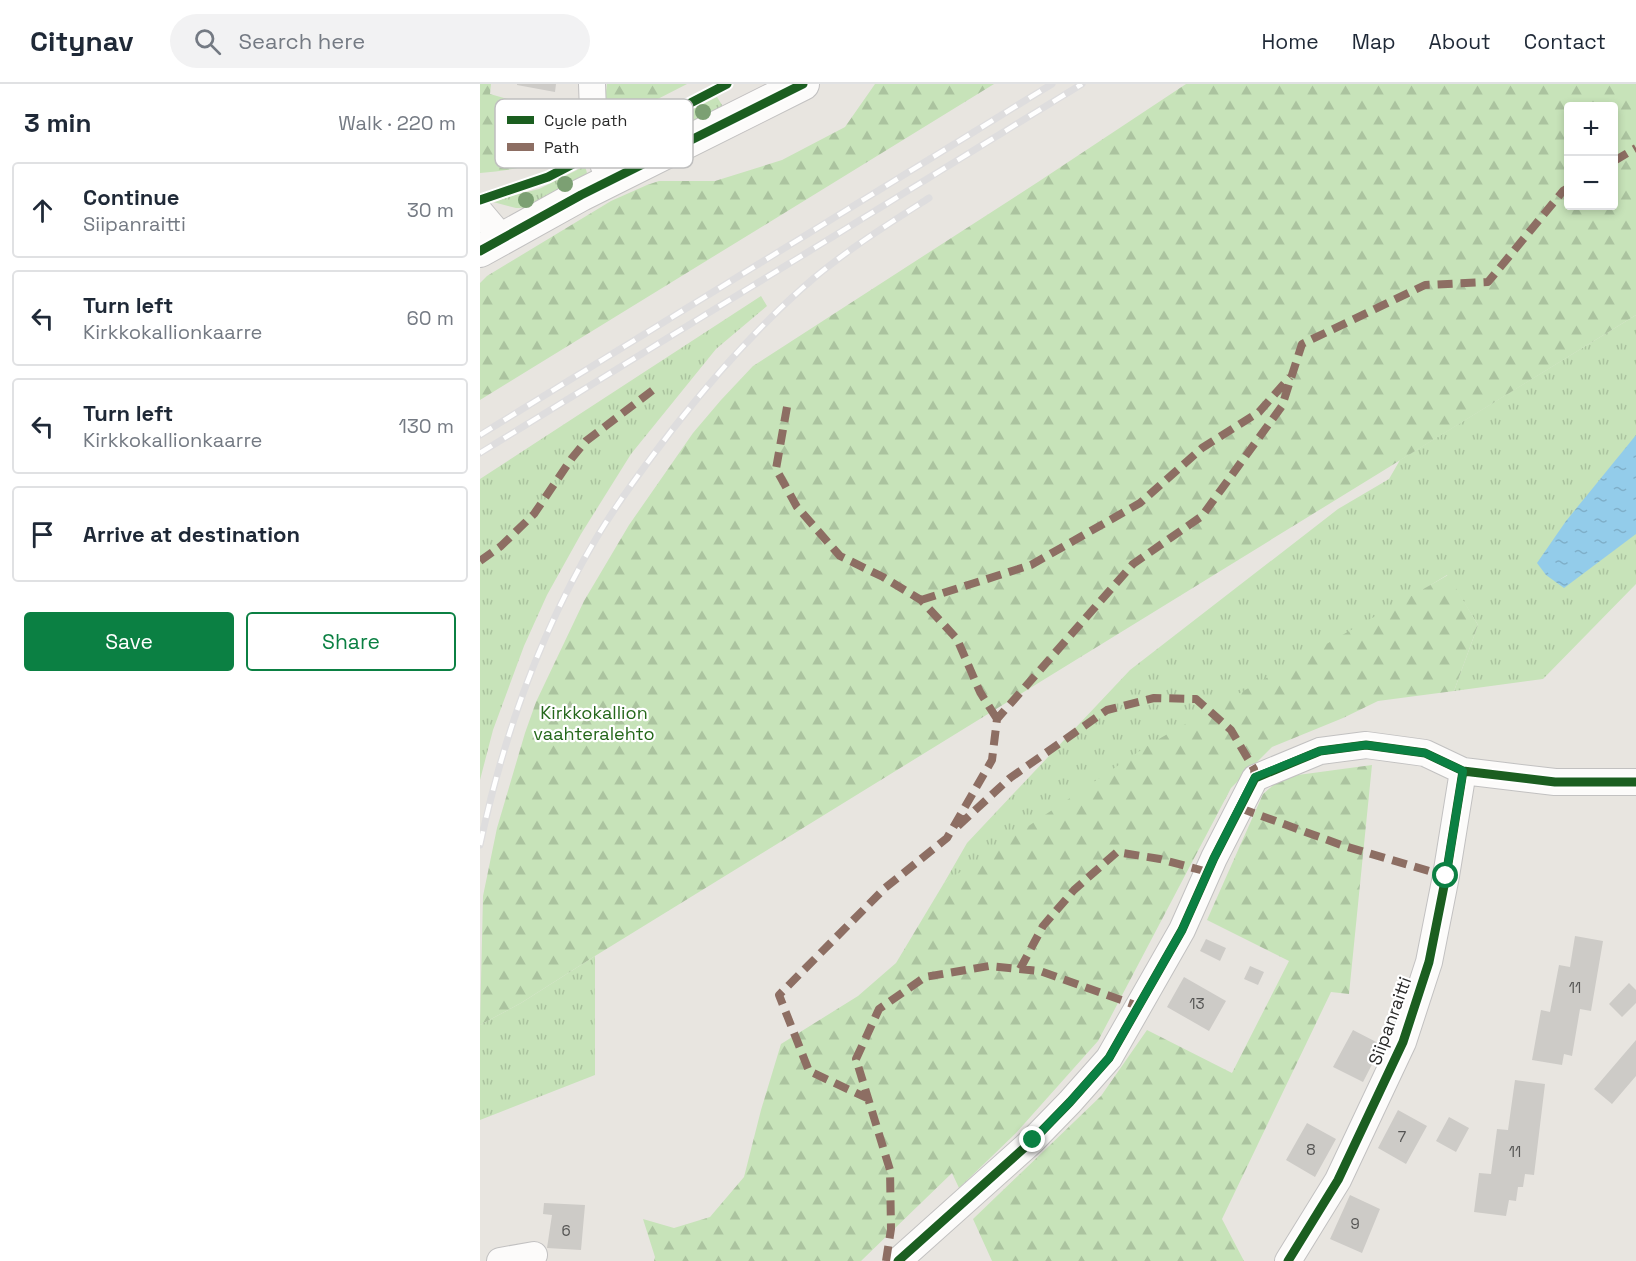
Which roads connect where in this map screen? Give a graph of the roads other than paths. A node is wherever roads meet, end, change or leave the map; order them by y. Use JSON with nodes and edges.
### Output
{"nodes":[{"id":1,"x":592,"y":84,"type":"edge"},
{"id":2,"x":803,"y":84,"type":"edge"},
{"id":3,"x":593,"y":99,"type":"edge"},
{"id":4,"x":693,"y":138,"type":"edge"},
{"id":5,"x":605,"y":168,"type":"edge"},
{"id":6,"x":633,"y":168,"type":"edge"},
{"id":7,"x":609,"y":180,"type":"junction"},
{"id":8,"x":480,"y":212,"type":"edge"},
{"id":9,"x":491,"y":244,"type":"edge"},
{"id":10,"x":1463,"y":771,"type":"junction"},
{"id":11,"x":1636,"y":782,"type":"edge"},
{"id":12,"x":534,"y":1255,"type":"dead end"},
{"id":13,"x":1291,"y":1260,"type":"edge"},
{"id":14,"x":500,"y":1261,"type":"edge"},
{"id":15,"x":898,"y":1261,"type":"edge"}],
"edges":[{"from":1,"to":3,"type":"street"},
{"from":2,"to":4,"type":"street"},
{"from":5,"to":7,"type":"street"},
{"from":6,"to":7,"type":"street"},
{"from":7,"to":9,"type":"street"},
{"from":8,"to":9,"type":"street"},
{"from":10,"to":11,"type":"street"},
{"from":10,"to":13,"type":"street","name":"Siipanraitti"},
{"from":10,"to":15,"type":"street"},
{"from":12,"to":14,"type":"street"}]}
